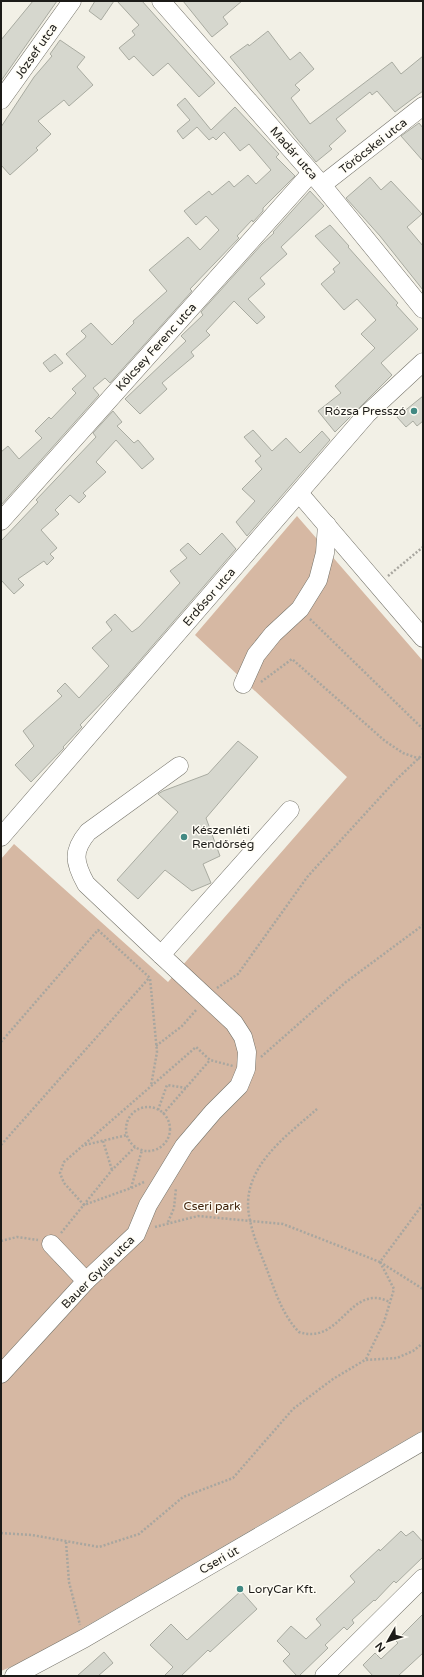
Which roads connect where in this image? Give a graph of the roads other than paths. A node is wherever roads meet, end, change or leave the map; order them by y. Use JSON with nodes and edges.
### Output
{"nodes":[{"id":1,"x":72,"y":1,"type":"edge"},
{"id":2,"x":161,"y":1,"type":"edge"},
{"id":3,"x":1,"y":100,"type":"edge"},
{"id":4,"x":423,"y":106,"type":"edge"},
{"id":5,"x":317,"y":179,"type":"junction"},
{"id":6,"x":423,"y":309,"type":"edge"},
{"id":7,"x":423,"y":362,"type":"edge"},
{"id":8,"x":299,"y":493,"type":"junction"},
{"id":9,"x":1,"y":521,"type":"edge"},
{"id":10,"x":326,"y":525,"type":"junction"},
{"id":11,"x":423,"y":638,"type":"edge"},
{"id":12,"x":244,"y":684,"type":"road end"},
{"id":13,"x":179,"y":766,"type":"dead end"},
{"id":14,"x":290,"y":810,"type":"dead end"},
{"id":15,"x":1,"y":837,"type":"edge"},
{"id":16,"x":161,"y":955,"type":"junction"},
{"id":17,"x":51,"y":1244,"type":"road end"},
{"id":18,"x":86,"y":1281,"type":"junction"},
{"id":19,"x":1,"y":1374,"type":"edge"},
{"id":20,"x":423,"y":1441,"type":"edge"},
{"id":21,"x":423,"y":1578,"type":"edge"},
{"id":22,"x":14,"y":1676,"type":"edge"},
{"id":23,"x":324,"y":1676,"type":"edge"}],
"edges":[{"from":1,"to":3,"type":"street","name":"József utca"},
{"from":2,"to":5,"type":"street","name":"Madár utca"},
{"from":4,"to":5,"type":"street","name":"Töröcskei utca"},
{"from":5,"to":6,"type":"street","name":"Madár utca"},
{"from":5,"to":9,"type":"street","name":"Kölcsey Ferenc utca"},
{"from":7,"to":8,"type":"street","name":"Erdősor utca"},
{"from":8,"to":10,"type":"street"},
{"from":8,"to":15,"type":"street","name":"Erdősor utca"},
{"from":10,"to":11,"type":"street"},
{"from":10,"to":12,"type":"street"},
{"from":13,"to":16,"type":"street"},
{"from":14,"to":16,"type":"street"},
{"from":16,"to":18,"type":"street","name":"Bauer Gyula utca"},
{"from":17,"to":18,"type":"street"},
{"from":18,"to":19,"type":"street","name":"Bauer Gyula utca"},
{"from":20,"to":22,"type":"street","name":"Cseri út"},
{"from":21,"to":23,"type":"street"}]}
